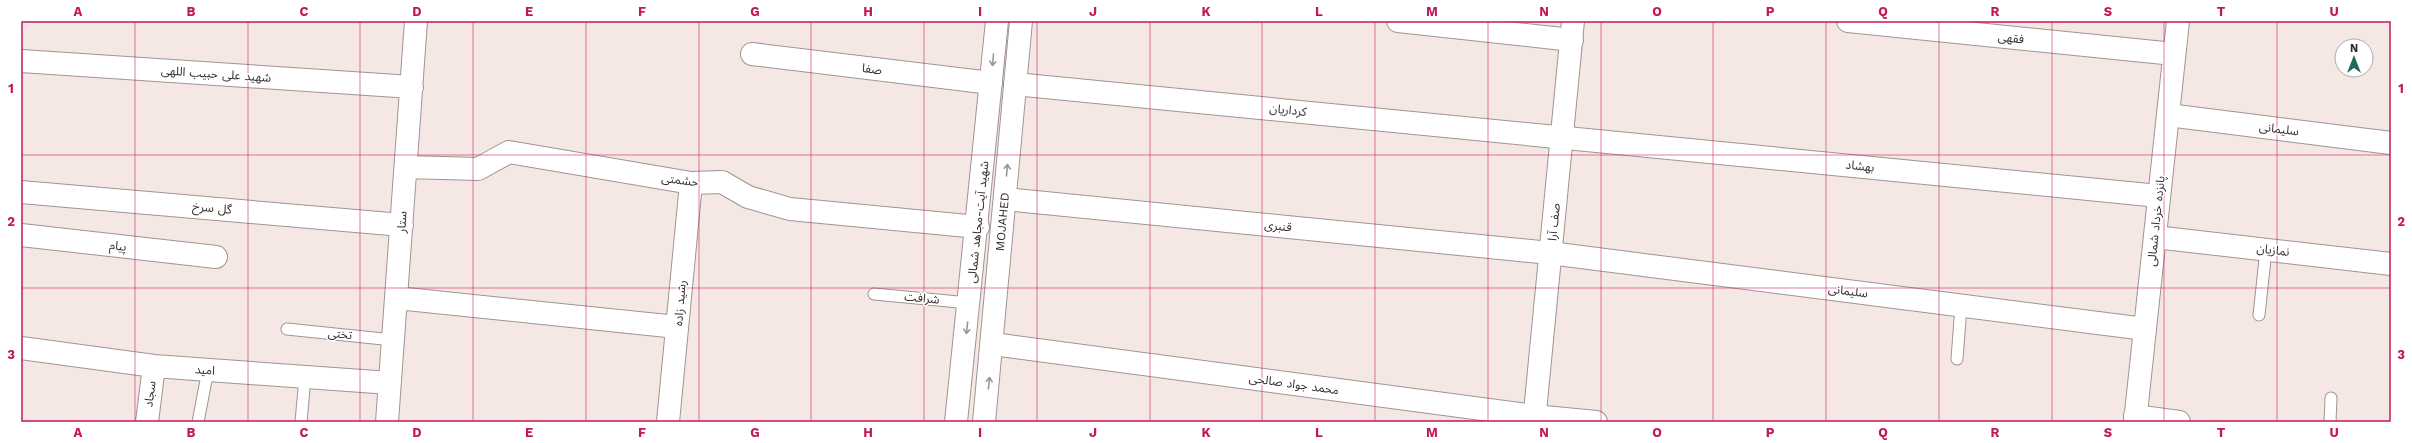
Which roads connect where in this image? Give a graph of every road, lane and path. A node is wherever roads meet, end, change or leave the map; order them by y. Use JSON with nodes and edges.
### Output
{"nodes":[{"id":1,"x":416,"y":21,"type":"edge"},
{"id":2,"x":997,"y":21,"type":"edge"},
{"id":3,"x":1021,"y":21,"type":"edge"},
{"id":4,"x":1398,"y":21,"type":"edge"},
{"id":5,"x":1848,"y":21,"type":"edge"},
{"id":6,"x":2178,"y":21,"type":"edge"},
{"id":7,"x":1572,"y":31,"type":"edge"},
{"id":8,"x":752,"y":54,"type":"dead end"},
{"id":9,"x":2174,"y":54,"type":"junction"},
{"id":10,"x":21,"y":61,"type":"edge"},
{"id":11,"x":991,"y":83,"type":"junction"},
{"id":12,"x":1015,"y":84,"type":"junction"},
{"id":13,"x":412,"y":87,"type":"junction"},
{"id":14,"x":2168,"y":115,"type":"junction"},
{"id":15,"x":1562,"y":137,"type":"junction"},
{"id":16,"x":2391,"y":143,"type":"edge"},
{"id":17,"x":406,"y":167,"type":"junction"},
{"id":18,"x":691,"y":183,"type":"junction"},
{"id":19,"x":21,"y":192,"type":"edge"},
{"id":20,"x":2159,"y":196,"type":"junction"},
{"id":21,"x":1005,"y":199,"type":"junction"},
{"id":22,"x":402,"y":225,"type":"junction"},
{"id":23,"x":978,"y":227,"type":"junction"},
{"id":24,"x":21,"y":235,"type":"edge"},
{"id":25,"x":2155,"y":237,"type":"junction"},
{"id":26,"x":2266,"y":250,"type":"junction"},
{"id":27,"x":1550,"y":253,"type":"junction"},
{"id":28,"x":216,"y":257,"type":"dead end"},
{"id":29,"x":2391,"y":264,"type":"edge"},
{"id":30,"x":874,"y":294,"type":"dead end"},
{"id":31,"x":397,"y":298,"type":"junction"},
{"id":32,"x":969,"y":303,"type":"junction"},
{"id":33,"x":1961,"y":306,"type":"junction"},
{"id":34,"x":2259,"y":315,"type":"dead end"},
{"id":35,"x":677,"y":327,"type":"junction"},
{"id":36,"x":287,"y":328,"type":"dead end"},
{"id":37,"x":2145,"y":329,"type":"junction"},
{"id":38,"x":393,"y":340,"type":"junction"},
{"id":39,"x":993,"y":344,"type":"junction"},
{"id":40,"x":21,"y":348,"type":"edge"},
{"id":41,"x":1956,"y":359,"type":"dead end"},
{"id":42,"x":154,"y":366,"type":"junction"},
{"id":43,"x":208,"y":370,"type":"junction"},
{"id":44,"x":305,"y":377,"type":"junction"},
{"id":45,"x":390,"y":383,"type":"junction"},
{"id":46,"x":2330,"y":398,"type":"dead end"},
{"id":47,"x":1534,"y":419,"type":"edge"},
{"id":48,"x":2135,"y":419,"type":"edge"},
{"id":49,"x":147,"y":422,"type":"edge"},
{"id":50,"x":198,"y":422,"type":"edge"},
{"id":51,"x":301,"y":422,"type":"edge"},
{"id":52,"x":387,"y":422,"type":"edge"},
{"id":53,"x":668,"y":422,"type":"edge"},
{"id":54,"x":956,"y":422,"type":"edge"},
{"id":55,"x":984,"y":422,"type":"edge"},
{"id":56,"x":1595,"y":422,"type":"edge"},
{"id":57,"x":2179,"y":422,"type":"edge"},
{"id":58,"x":2330,"y":422,"type":"edge"}],
"edges":[{"from":1,"to":13,"type":"street","name":"ستار"},
{"from":2,"to":11,"type":"street","name":"شهید آیت-مجاهد شمالی","one_way":true},
{"from":3,"to":12,"type":"street","name":"MOJAHED"},
{"from":4,"to":7,"type":"street"},
{"from":5,"to":9,"type":"street","name":"فقهی"},
{"from":6,"to":9,"type":"street","name":"پانزده خرداد شمالی"},
{"from":7,"to":15,"type":"street","name":"صف آرا"},
{"from":8,"to":11,"type":"street","name":"صفا"},
{"from":9,"to":14,"type":"street","name":"پانزده خرداد شمالی"},
{"from":10,"to":13,"type":"street","name":"شهید علی حبیب اللهی"},
{"from":11,"to":23,"type":"street","name":"شهید آیت-مجاهد شمالی"},
{"from":12,"to":15,"type":"street","name":"کرداریان"},
{"from":21,"to":12,"type":"street","name":"MOJAHED","one_way":true},
{"from":13,"to":17,"type":"street","name":"ستار"},
{"from":14,"to":16,"type":"street","name":"سلیمانی"},
{"from":14,"to":20,"type":"street","name":"پانزده خرداد شمالی"},
{"from":15,"to":20,"type":"street","name":"بهشاد"},
{"from":15,"to":27,"type":"street","name":"صف آرا"},
{"from":17,"to":18,"type":"street","name":"حشمتی"},
{"from":17,"to":22,"type":"street","name":"ستار"},
{"from":18,"to":23,"type":"street","name":"حشمتی"},
{"from":18,"to":35,"type":"street","name":"رشید زاده"},
{"from":19,"to":22,"type":"street","name":"گل سرخ"},
{"from":20,"to":25,"type":"street","name":"پانزده خرداد شمالی"},
{"from":21,"to":27,"type":"street","name":"قنبری"},
{"from":21,"to":39,"type":"street","name":"MOJAHED"},
{"from":22,"to":31,"type":"street","name":"ستار"},
{"from":23,"to":32,"type":"street","name":"شهید آیت-مجاهد شمالی"},
{"from":24,"to":28,"type":"street","name":"پیام"},
{"from":25,"to":26,"type":"street","name":"نمازیان"},
{"from":25,"to":37,"type":"street","name":"پانزده خرداد شمالی"},
{"from":26,"to":29,"type":"street","name":"نمازیان"},
{"from":26,"to":34,"type":"lane"},
{"from":27,"to":33,"type":"street","name":"سلیمانی"},
{"from":27,"to":47,"type":"street","name":"صف آرا"},
{"from":30,"to":32,"type":"lane","name":"شرافت"},
{"from":31,"to":35,"type":"street"},
{"from":31,"to":38,"type":"street","name":"ستار"},
{"from":32,"to":54,"type":"street","name":"شهید آیت-مجاهد شمالی","one_way":true},
{"from":33,"to":37,"type":"street","name":"سلیمانی"},
{"from":33,"to":41,"type":"lane"},
{"from":35,"to":53,"type":"street","name":"رشید زاده"},
{"from":36,"to":38,"type":"lane","name":"تختی"},
{"from":37,"to":48,"type":"street","name":"پانزده خرداد شمالی"},
{"from":38,"to":45,"type":"street","name":"ستار"},
{"from":39,"to":47,"type":"street","name":"محمد جواد صالحی"},
{"from":55,"to":39,"type":"street","name":"MOJAHED","one_way":true},
{"from":40,"to":42,"type":"street","name":"امید"},
{"from":42,"to":43,"type":"street","name":"امید"},
{"from":42,"to":49,"type":"street","name":"سجاد"},
{"from":43,"to":44,"type":"street","name":"امید"},
{"from":43,"to":50,"type":"lane"},
{"from":44,"to":45,"type":"street","name":"امید"},
{"from":44,"to":51,"type":"lane"},
{"from":45,"to":52,"type":"street","name":"ستار"},
{"from":46,"to":58,"type":"lane"},
{"from":47,"to":56,"type":"street","name":"محمد جواد صالحی"},
{"from":48,"to":57,"type":"street"}]}
